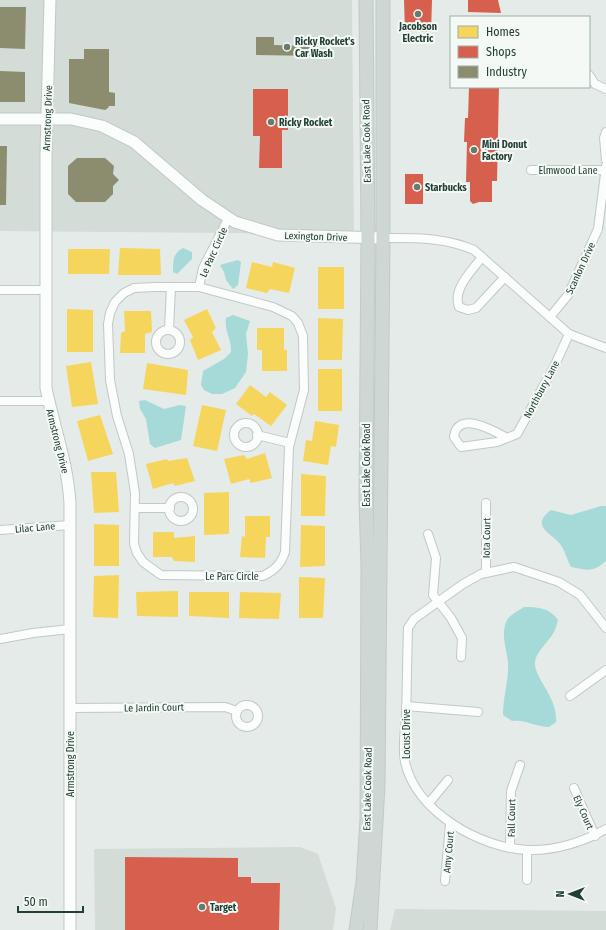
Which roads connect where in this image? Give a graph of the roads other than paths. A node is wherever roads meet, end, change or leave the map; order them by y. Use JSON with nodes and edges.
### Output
{"nodes":[{"id":1,"x":50,"y":0,"type":"edge"},
{"id":2,"x":366,"y":0,"type":"edge"},
{"id":3,"x":383,"y":0,"type":"edge"},
{"id":4,"x":590,"y":76,"type":"edge"},
{"id":5,"x":606,"y":89,"type":"edge"},
{"id":6,"x":0,"y":119,"type":"edge"},
{"id":7,"x":47,"y":119,"type":"junction"},
{"id":8,"x":606,"y":132,"type":"edge"},
{"id":9,"x":606,"y":160,"type":"edge"},
{"id":10,"x":606,"y":168,"type":"edge"},
{"id":11,"x":531,"y":170,"type":"dead end"},
{"id":12,"x":604,"y":196,"type":"edge"},
{"id":13,"x":228,"y":217,"type":"junction"},
{"id":14,"x":368,"y":238,"type":"junction"},
{"id":15,"x":383,"y":238,"type":"junction"},
{"id":16,"x":482,"y":257,"type":"junction"},
{"id":17,"x":505,"y":278,"type":"junction"},
{"id":18,"x":171,"y":287,"type":"junction"},
{"id":19,"x":199,"y":287,"type":"junction"},
{"id":20,"x":0,"y":290,"type":"edge"},
{"id":21,"x":46,"y":290,"type":"junction"},
{"id":22,"x":550,"y":317,"type":"junction"},
{"id":23,"x":170,"y":330,"type":"dead end"},
{"id":24,"x":569,"y":334,"type":"junction"},
{"id":25,"x":606,"y":348,"type":"edge"},
{"id":26,"x":0,"y":401,"type":"edge"},
{"id":27,"x":48,"y":401,"type":"junction"},
{"id":28,"x":257,"y":435,"type":"dead end"},
{"id":29,"x":507,"y":438,"type":"junction"},
{"id":30,"x":290,"y":443,"type":"junction"},
{"id":31,"x":486,"y":503,"type":"dead end"},
{"id":32,"x":135,"y":508,"type":"junction"},
{"id":33,"x":170,"y":508,"type":"dead end"},
{"id":34,"x":70,"y":524,"type":"junction"},
{"id":35,"x":0,"y":530,"type":"edge"},
{"id":36,"x":428,"y":534,"type":"dead end"},
{"id":37,"x":483,"y":573,"type":"junction"},
{"id":38,"x":438,"y":602,"type":"junction"},
{"id":39,"x":606,"y":628,"type":"edge"},
{"id":40,"x":70,"y":629,"type":"junction"},
{"id":41,"x":0,"y":639,"type":"edge"},
{"id":42,"x":461,"y":656,"type":"dead end"},
{"id":43,"x":606,"y":670,"type":"edge"},
{"id":44,"x":570,"y":696,"type":"dead end"},
{"id":45,"x":406,"y":706,"type":"junction"},
{"id":46,"x":70,"y":708,"type":"junction"},
{"id":47,"x":237,"y":711,"type":"dead end"},
{"id":48,"x":478,"y":712,"type":"dead end"},
{"id":49,"x":520,"y":765,"type":"dead end"},
{"id":50,"x":448,"y":780,"type":"dead end"},
{"id":51,"x":574,"y":788,"type":"dead end"},
{"id":52,"x":429,"y":804,"type":"junction"},
{"id":53,"x":450,"y":824,"type":"junction"},
{"id":54,"x":606,"y":829,"type":"edge"},
{"id":55,"x":595,"y":836,"type":"junction"},
{"id":56,"x":510,"y":848,"type":"junction"},
{"id":57,"x":527,"y":850,"type":"junction"},
{"id":58,"x":445,"y":880,"type":"dead end"},
{"id":59,"x":527,"y":880,"type":"dead end"},
{"id":60,"x":70,"y":930,"type":"edge"},
{"id":61,"x":356,"y":930,"type":"edge"},
{"id":62,"x":370,"y":930,"type":"edge"}],
"edges":[{"from":1,"to":7,"type":"street","name":"Armstrong Drive"},
{"from":2,"to":14,"type":"main road","name":"East Lake Cook Road"},
{"from":3,"to":15,"type":"main road","name":"East Lake Cook Road"},
{"from":4,"to":5,"type":"street"},
{"from":6,"to":7,"type":"street","name":"Lexington Drive"},
{"from":7,"to":13,"type":"street","name":"Lexington Drive"},
{"from":7,"to":21,"type":"street","name":"Armstrong Drive"},
{"from":8,"to":9,"type":"street"},
{"from":10,"to":11,"type":"street","name":"Elmwood Lane"},
{"from":10,"to":12,"type":"street","name":"Scanlon Drive"},
{"from":12,"to":22,"type":"street","name":"Scanlon Drive"},
{"from":13,"to":14,"type":"street","name":"Lexington Drive"},
{"from":13,"to":19,"type":"street","name":"Le Parc Circle"},
{"from":14,"to":15,"type":"street","name":"Lexington Drive"},
{"from":14,"to":61,"type":"main road","name":"East Lake Cook Road"},
{"from":15,"to":16,"type":"street","name":"Lexington Drive"},
{"from":15,"to":62,"type":"main road","name":"East Lake Cook Road"},
{"from":16,"to":17,"type":"street","name":"Lexington Drive"},
{"from":16,"to":17,"type":"street"},
{"from":17,"to":22,"type":"street","name":"Lexington Drive"},
{"from":18,"to":19,"type":"street","name":"Le Parc Circle"},
{"from":18,"to":23,"type":"street"},
{"from":18,"to":32,"type":"street","name":"Le Parc Circle"},
{"from":19,"to":30,"type":"street","name":"Le Parc Circle"},
{"from":20,"to":21,"type":"street"},
{"from":21,"to":27,"type":"street","name":"Armstrong Drive"},
{"from":22,"to":24,"type":"street","name":"Lexington Drive"},
{"from":24,"to":25,"type":"street","name":"Lexington Drive"},
{"from":24,"to":29,"type":"street","name":"Northbury Lane"},
{"from":26,"to":27,"type":"street"},
{"from":27,"to":34,"type":"street","name":"Armstrong Drive"},
{"from":28,"to":30,"type":"street"},
{"from":29,"to":29,"type":"street","name":"Northbury Lane"},
{"from":30,"to":32,"type":"street","name":"Le Parc Circle"},
{"from":31,"to":37,"type":"street","name":"Iota Court"},
{"from":32,"to":33,"type":"street"},
{"from":34,"to":35,"type":"street","name":"Lilac Lane"},
{"from":34,"to":40,"type":"street","name":"Armstrong Drive"},
{"from":36,"to":38,"type":"street"},
{"from":37,"to":38,"type":"street","name":"Locust Drive"},
{"from":37,"to":39,"type":"street"},
{"from":38,"to":42,"type":"street"},
{"from":38,"to":45,"type":"street","name":"Locust Drive"},
{"from":40,"to":41,"type":"street"},
{"from":40,"to":46,"type":"street","name":"Armstrong Drive"},
{"from":43,"to":44,"type":"street"},
{"from":45,"to":48,"type":"street"},
{"from":45,"to":52,"type":"street","name":"Locust Drive"},
{"from":46,"to":47,"type":"street","name":"Le Jardin Court"},
{"from":46,"to":60,"type":"street","name":"Armstrong Drive"},
{"from":49,"to":56,"type":"street","name":"Fall Court"},
{"from":50,"to":52,"type":"street"},
{"from":51,"to":55,"type":"street","name":"Ely Court"},
{"from":52,"to":53,"type":"street","name":"Locust Drive"},
{"from":53,"to":56,"type":"street","name":"Locust Drive"},
{"from":53,"to":58,"type":"street","name":"Amy Court"},
{"from":54,"to":55,"type":"street","name":"Locust Drive"},
{"from":55,"to":57,"type":"street","name":"Locust Drive"},
{"from":56,"to":57,"type":"street","name":"Locust Drive"},
{"from":57,"to":59,"type":"street"}]}
